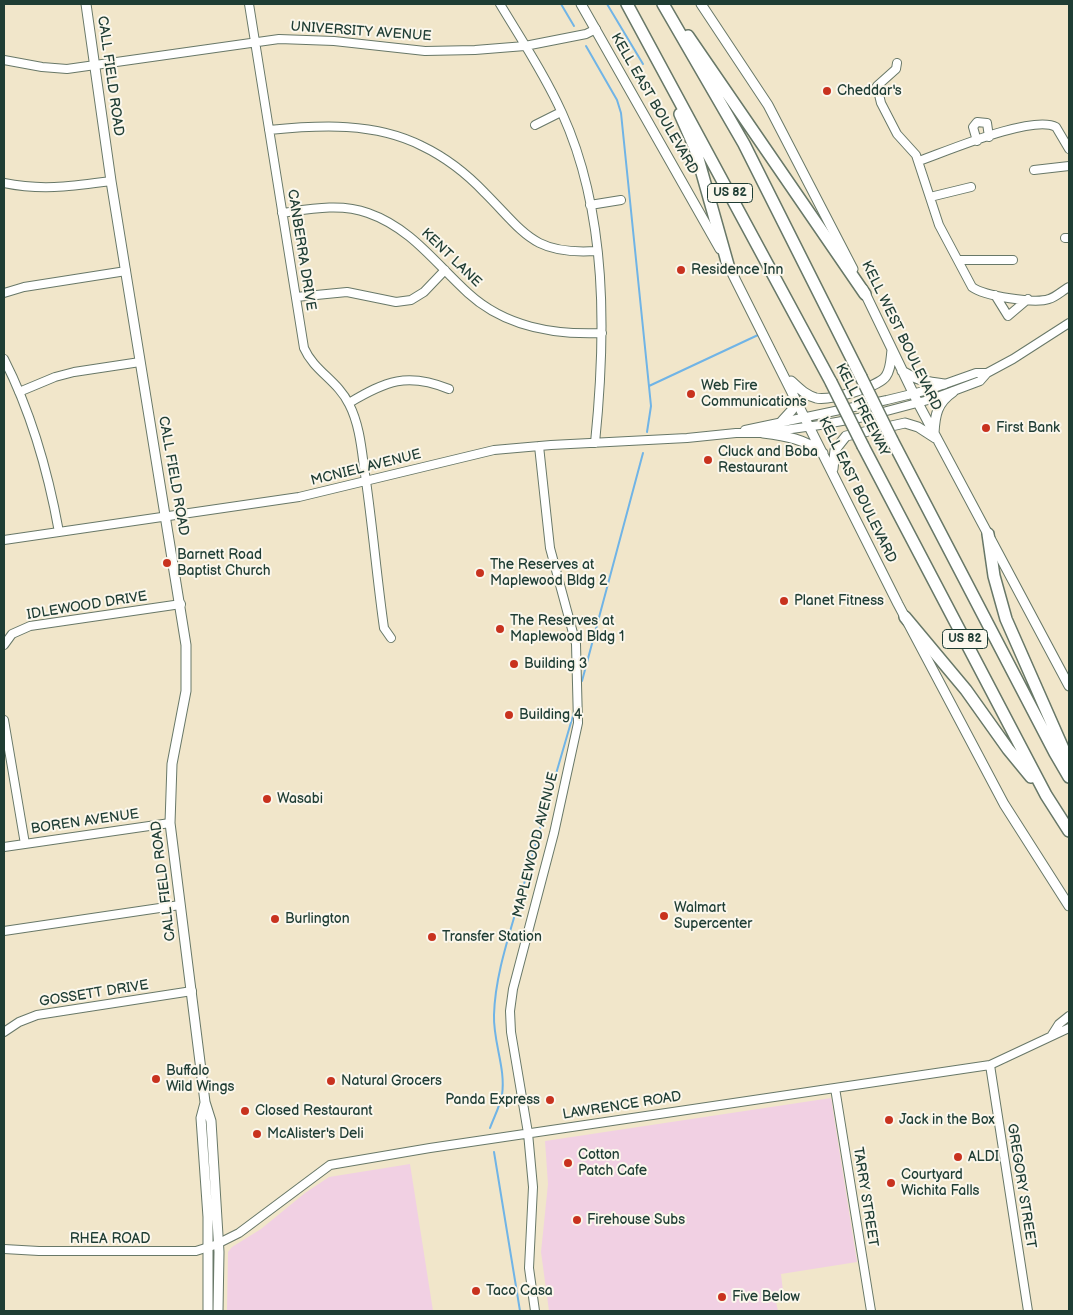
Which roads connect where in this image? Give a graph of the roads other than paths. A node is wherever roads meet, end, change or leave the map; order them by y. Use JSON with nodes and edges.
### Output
{"nodes":[{"id":1,"x":86,"y":4,"type":"edge"},
{"id":2,"x":249,"y":4,"type":"edge"},
{"id":3,"x":500,"y":4,"type":"edge"},
{"id":4,"x":581,"y":4,"type":"edge"},
{"id":5,"x":626,"y":4,"type":"edge"},
{"id":6,"x":663,"y":4,"type":"edge"},
{"id":7,"x":700,"y":4,"type":"edge"},
{"id":8,"x":596,"y":29,"type":"junction"},
{"id":9,"x":646,"y":37,"type":"junction"},
{"id":10,"x":254,"y":41,"type":"junction"},
{"id":11,"x":526,"y":46,"type":"junction"},
{"id":12,"x":4,"y":60,"type":"edge"},
{"id":13,"x":897,"y":62,"type":"dead end"},
{"id":14,"x":95,"y":65,"type":"junction"},
{"id":15,"x":562,"y":112,"type":"junction"},
{"id":16,"x":535,"y":125,"type":"dead end"},
{"id":17,"x":269,"y":130,"type":"junction"},
{"id":18,"x":989,"y":137,"type":"junction"},
{"id":19,"x":977,"y":141,"type":"junction"},
{"id":20,"x":1069,"y":149,"type":"edge"},
{"id":21,"x":919,"y":161,"type":"junction"},
{"id":22,"x":1069,"y":166,"type":"edge"},
{"id":23,"x":1034,"y":170,"type":"dead end"},
{"id":24,"x":111,"y":180,"type":"junction"},
{"id":25,"x":4,"y":183,"type":"edge"},
{"id":26,"x":971,"y":186,"type":"dead end"},
{"id":27,"x":930,"y":197,"type":"junction"},
{"id":28,"x":621,"y":200,"type":"dead end"},
{"id":29,"x":590,"y":205,"type":"junction"},
{"id":30,"x":282,"y":213,"type":"junction"},
{"id":31,"x":596,"y":251,"type":"junction"},
{"id":32,"x":959,"y":260,"type":"junction"},
{"id":33,"x":1013,"y":260,"type":"dead end"},
{"id":34,"x":728,"y":265,"type":"junction"},
{"id":35,"x":446,"y":270,"type":"junction"},
{"id":36,"x":126,"y":271,"type":"junction"},
{"id":37,"x":1069,"y":287,"type":"edge"},
{"id":38,"x":4,"y":293,"type":"edge"},
{"id":39,"x":865,"y":294,"type":"junction"},
{"id":40,"x":995,"y":295,"type":"junction"},
{"id":41,"x":296,"y":297,"type":"junction"},
{"id":42,"x":1028,"y":299,"type":"junction"},
{"id":43,"x":1068,"y":327,"type":"edge"},
{"id":44,"x":602,"y":334,"type":"junction"},
{"id":45,"x":892,"y":350,"type":"junction"},
{"id":46,"x":4,"y":359,"type":"edge"},
{"id":47,"x":140,"y":362,"type":"junction"},
{"id":48,"x":902,"y":370,"type":"junction"},
{"id":49,"x":987,"y":372,"type":"junction"},
{"id":50,"x":785,"y":376,"type":"junction"},
{"id":51,"x":944,"y":384,"type":"junction"},
{"id":52,"x":449,"y":389,"type":"dead end"},
{"id":53,"x":792,"y":389,"type":"junction"},
{"id":54,"x":19,"y":392,"type":"junction"},
{"id":55,"x":953,"y":392,"type":"junction"},
{"id":56,"x":913,"y":394,"type":"junction"},
{"id":57,"x":349,"y":403,"type":"junction"},
{"id":58,"x":918,"y":403,"type":"junction"},
{"id":59,"x":806,"y":416,"type":"junction"},
{"id":60,"x":782,"y":421,"type":"junction"},
{"id":61,"x":811,"y":426,"type":"junction"},
{"id":62,"x":736,"y":433,"type":"junction"},
{"id":63,"x":763,"y":433,"type":"junction"},
{"id":64,"x":936,"y":437,"type":"junction"},
{"id":65,"x":595,"y":443,"type":"junction"},
{"id":66,"x":539,"y":446,"type":"junction"},
{"id":67,"x":824,"y":454,"type":"junction"},
{"id":68,"x":834,"y":473,"type":"junction"},
{"id":69,"x":366,"y":482,"type":"junction"},
{"id":70,"x":166,"y":515,"type":"junction"},
{"id":71,"x":59,"y":532,"type":"junction"},
{"id":72,"x":988,"y":534,"type":"junction"},
{"id":73,"x":4,"y":540,"type":"edge"},
{"id":74,"x":181,"y":604,"type":"junction"},
{"id":75,"x":905,"y":617,"type":"junction"},
{"id":76,"x":391,"y":638,"type":"dead end"},
{"id":77,"x":4,"y":645,"type":"edge"},
{"id":78,"x":1069,"y":686,"type":"edge"},
{"id":79,"x":4,"y":720,"type":"edge"},
{"id":80,"x":1069,"y":762,"type":"edge"},
{"id":81,"x":1069,"y":777,"type":"edge"},
{"id":82,"x":1046,"y":794,"type":"junction"},
{"id":83,"x":170,"y":823,"type":"junction"},
{"id":84,"x":1069,"y":831,"type":"edge"},
{"id":85,"x":25,"y":844,"type":"junction"},
{"id":86,"x":4,"y":847,"type":"edge"},
{"id":87,"x":180,"y":905,"type":"junction"},
{"id":88,"x":1069,"y":906,"type":"edge"},
{"id":89,"x":4,"y":931,"type":"edge"},
{"id":90,"x":192,"y":991,"type":"junction"},
{"id":91,"x":1069,"y":1016,"type":"edge"},
{"id":92,"x":1069,"y":1028,"type":"edge"},
{"id":93,"x":4,"y":1032,"type":"edge"},
{"id":94,"x":1052,"y":1036,"type":"junction"},
{"id":95,"x":990,"y":1065,"type":"junction"},
{"id":96,"x":835,"y":1088,"type":"junction"},
{"id":97,"x":528,"y":1133,"type":"junction"},
{"id":98,"x":213,"y":1246,"type":"junction"},
{"id":99,"x":4,"y":1249,"type":"edge"},
{"id":100,"x":208,"y":1311,"type":"edge"},
{"id":101,"x":218,"y":1311,"type":"edge"},
{"id":102,"x":535,"y":1311,"type":"edge"},
{"id":103,"x":870,"y":1311,"type":"edge"},
{"id":104,"x":1028,"y":1311,"type":"edge"}],
"edges":[{"from":1,"to":14,"type":"main road","name":"CALL FIELD ROAD"},
{"from":2,"to":10,"type":"street","name":"CANBERRA DRIVE"},
{"from":3,"to":11,"type":"street"},
{"from":4,"to":8,"type":"main road","name":"KELL EAST BOULEVARD"},
{"from":5,"to":9,"type":"highway","name":"KELL FREEWAY","number":"US 82"},
{"from":6,"to":39,"type":"highway"},
{"from":6,"to":81,"type":"highway","name":"KELL FREEWAY","number":"US 82","bridge":true},
{"from":7,"to":39,"type":"main road","name":"KELL WEST BOULEVARD"},
{"from":8,"to":11,"type":"street","name":"UNIVERSITY AVENUE"},
{"from":8,"to":34,"type":"main road","name":"KELL EAST BOULEVARD"},
{"from":9,"to":34,"type":"highway"},
{"from":9,"to":82,"type":"highway","name":"KELL FREEWAY","number":"US 82","bridge":true},
{"from":10,"to":11,"type":"street","name":"UNIVERSITY AVENUE"},
{"from":10,"to":14,"type":"street","name":"UNIVERSITY AVENUE"},
{"from":10,"to":17,"type":"street","name":"CANBERRA DRIVE"},
{"from":11,"to":15,"type":"street"},
{"from":12,"to":14,"type":"street","name":"UNIVERSITY AVENUE"},
{"from":13,"to":21,"type":"street"},
{"from":14,"to":24,"type":"main road","name":"CALL FIELD ROAD"},
{"from":15,"to":16,"type":"street"},
{"from":15,"to":29,"type":"street"},
{"from":17,"to":30,"type":"street","name":"CANBERRA DRIVE"},
{"from":17,"to":31,"type":"street"},
{"from":18,"to":19,"type":"street"},
{"from":18,"to":19,"type":"street"},
{"from":18,"to":20,"type":"street"},
{"from":19,"to":21,"type":"street"},
{"from":21,"to":27,"type":"street"},
{"from":22,"to":23,"type":"street"},
{"from":24,"to":25,"type":"street"},
{"from":24,"to":36,"type":"main road","name":"CALL FIELD ROAD"},
{"from":26,"to":27,"type":"street"},
{"from":27,"to":32,"type":"street"},
{"from":28,"to":29,"type":"street"},
{"from":29,"to":31,"type":"street"},
{"from":30,"to":35,"type":"street","name":"KENT LANE"},
{"from":30,"to":41,"type":"street","name":"CANBERRA DRIVE"},
{"from":31,"to":44,"type":"street"},
{"from":32,"to":33,"type":"street"},
{"from":32,"to":40,"type":"street"},
{"from":34,"to":50,"type":"main road","name":"KELL EAST BOULEVARD"},
{"from":35,"to":41,"type":"street"},
{"from":35,"to":44,"type":"street","name":"KENT LANE"},
{"from":36,"to":38,"type":"street"},
{"from":36,"to":47,"type":"main road","name":"CALL FIELD ROAD"},
{"from":37,"to":42,"type":"street"},
{"from":39,"to":45,"type":"main road","name":"KELL WEST BOULEVARD"},
{"from":40,"to":42,"type":"street"},
{"from":40,"to":42,"type":"street"},
{"from":41,"to":57,"type":"street","name":"CANBERRA DRIVE"},
{"from":43,"to":49,"type":"street","name":"MCNIEL AVENUE"},
{"from":44,"to":65,"type":"street"},
{"from":45,"to":48,"type":"main road","name":"KELL WEST BOULEVARD"},
{"from":45,"to":50,"type":"main road"},
{"from":46,"to":54,"type":"street"},
{"from":47,"to":54,"type":"street"},
{"from":47,"to":70,"type":"main road","name":"CALL FIELD ROAD"},
{"from":48,"to":51,"type":"main road"},
{"from":48,"to":56,"type":"main road","name":"KELL WEST BOULEVARD"},
{"from":49,"to":51,"type":"street","name":"MCNIEL AVENUE"},
{"from":49,"to":55,"type":"street","name":"MCNIEL AVENUE"},
{"from":50,"to":53,"type":"main road","name":"KELL EAST BOULEVARD"},
{"from":51,"to":56,"type":"street","name":"MCNIEL AVENUE"},
{"from":52,"to":57,"type":"street"},
{"from":53,"to":59,"type":"main road","name":"KELL EAST BOULEVARD"},
{"from":53,"to":60,"type":"main road"},
{"from":54,"to":71,"type":"street"},
{"from":55,"to":58,"type":"street","name":"MCNIEL AVENUE"},
{"from":55,"to":64,"type":"main road"},
{"from":56,"to":58,"type":"main road","name":"KELL WEST BOULEVARD"},
{"from":56,"to":59,"type":"street","name":"MCNIEL AVENUE"},
{"from":57,"to":69,"type":"street","name":"CANBERRA DRIVE"},
{"from":58,"to":61,"type":"street","name":"MCNIEL AVENUE"},
{"from":58,"to":64,"type":"main road","name":"KELL WEST BOULEVARD"},
{"from":59,"to":60,"type":"street","name":"MCNIEL AVENUE"},
{"from":59,"to":61,"type":"main road","name":"KELL EAST BOULEVARD"},
{"from":60,"to":62,"type":"street","name":"MCNIEL AVENUE"},
{"from":61,"to":63,"type":"street","name":"MCNIEL AVENUE"},
{"from":61,"to":67,"type":"main road","name":"KELL EAST BOULEVARD"},
{"from":62,"to":63,"type":"street","name":"MCNIEL AVENUE"},
{"from":62,"to":65,"type":"street","name":"MCNIEL AVENUE"},
{"from":63,"to":67,"type":"main road"},
{"from":64,"to":68,"type":"main road"},
{"from":64,"to":72,"type":"main road","name":"KELL WEST BOULEVARD"},
{"from":65,"to":66,"type":"street","name":"MCNIEL AVENUE"},
{"from":66,"to":69,"type":"street","name":"MCNIEL AVENUE"},
{"from":66,"to":97,"type":"street","name":"MAPLEWOOD AVENUE"},
{"from":67,"to":68,"type":"main road","name":"KELL EAST BOULEVARD"},
{"from":68,"to":75,"type":"main road","name":"KELL EAST BOULEVARD"},
{"from":69,"to":70,"type":"street","name":"MCNIEL AVENUE"},
{"from":69,"to":76,"type":"street","name":"CANBERRA DRIVE"},
{"from":70,"to":71,"type":"street","name":"MCNIEL AVENUE"},
{"from":70,"to":74,"type":"main road","name":"CALL FIELD ROAD"},
{"from":71,"to":73,"type":"street","name":"MCNIEL AVENUE"},
{"from":72,"to":78,"type":"main road","name":"KELL WEST BOULEVARD"},
{"from":72,"to":80,"type":"highway"},
{"from":74,"to":77,"type":"street","name":"IDLEWOOD DRIVE"},
{"from":74,"to":83,"type":"main road","name":"CALL FIELD ROAD"},
{"from":75,"to":82,"type":"highway"},
{"from":75,"to":88,"type":"main road","name":"KELL EAST BOULEVARD"},
{"from":79,"to":85,"type":"street"},
{"from":82,"to":84,"type":"highway","name":"KELL FREEWAY","number":"US 82"},
{"from":83,"to":85,"type":"street","name":"BOREN AVENUE"},
{"from":83,"to":87,"type":"main road","name":"CALL FIELD ROAD"},
{"from":85,"to":86,"type":"street","name":"BOREN AVENUE"},
{"from":87,"to":89,"type":"street"},
{"from":87,"to":90,"type":"main road","name":"CALL FIELD ROAD"},
{"from":90,"to":93,"type":"street","name":"GOSSETT DRIVE"},
{"from":90,"to":98,"type":"main road","name":"CALL FIELD ROAD"},
{"from":91,"to":94,"type":"street","name":"LAWRENCE ROAD"},
{"from":92,"to":94,"type":"street","name":"LAWRENCE ROAD"},
{"from":94,"to":95,"type":"street","name":"LAWRENCE ROAD"},
{"from":95,"to":96,"type":"street","name":"LAWRENCE ROAD"},
{"from":95,"to":104,"type":"street","name":"GREGORY STREET"},
{"from":96,"to":97,"type":"street","name":"LAWRENCE ROAD"},
{"from":96,"to":103,"type":"street","name":"TARRY STREET"},
{"from":97,"to":98,"type":"street","name":"LAWRENCE ROAD"},
{"from":97,"to":102,"type":"street","name":"MAPLEWOOD AVENUE"},
{"from":98,"to":99,"type":"street","name":"RHEA ROAD"},
{"from":98,"to":100,"type":"main road","name":"CALL FIELD ROAD"},
{"from":98,"to":101,"type":"main road","name":"CALL FIELD ROAD"}]}
